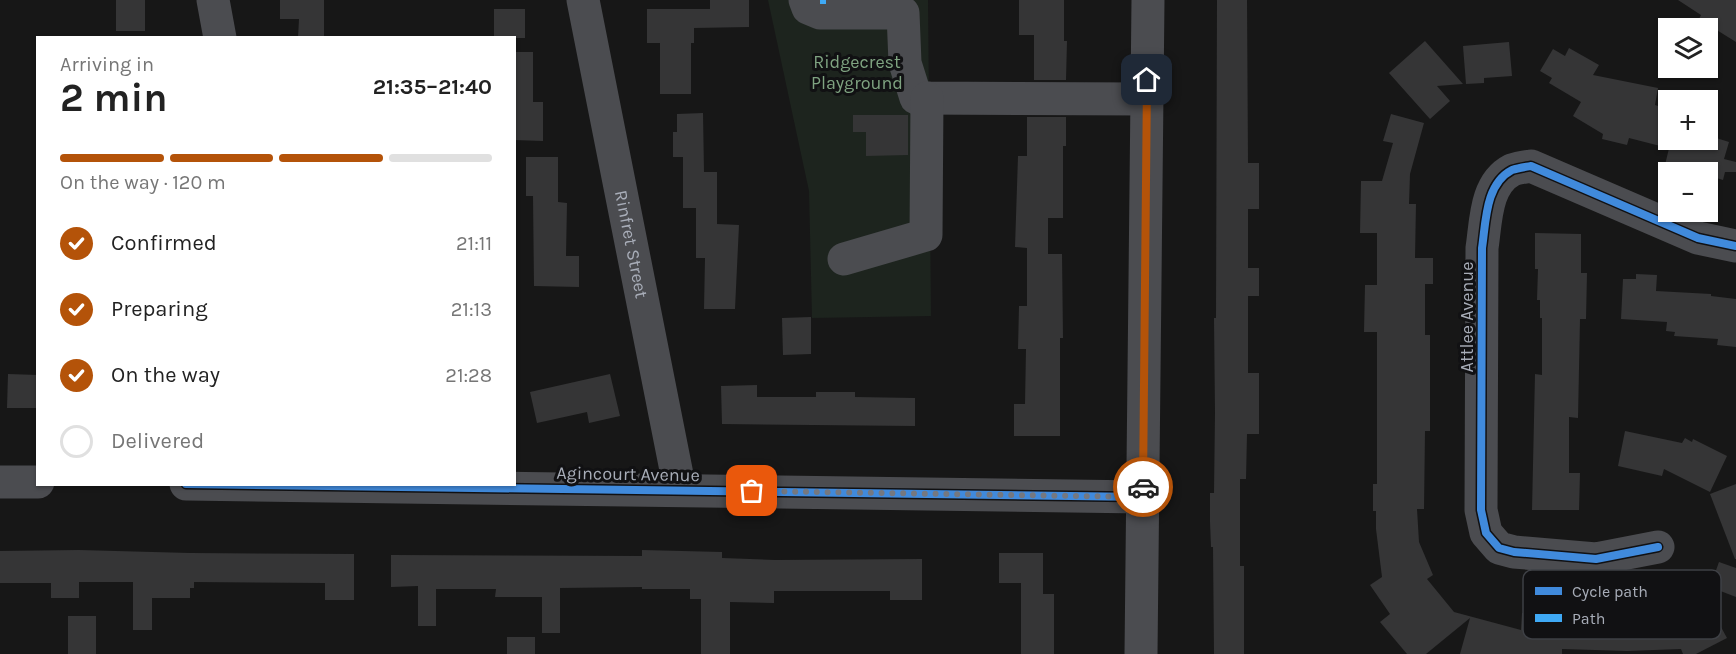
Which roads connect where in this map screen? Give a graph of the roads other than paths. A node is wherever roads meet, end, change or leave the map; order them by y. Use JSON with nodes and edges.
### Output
{"nodes":[{"id":1,"x":213,"y":0,"type":"edge"},
{"id":2,"x":583,"y":0,"type":"edge"},
{"id":3,"x":805,"y":0,"type":"edge"},
{"id":4,"x":1148,"y":0,"type":"edge"},
{"id":5,"x":220,"y":36,"type":"edge"},
{"id":6,"x":927,"y":98,"type":"junction"},
{"id":7,"x":1147,"y":99,"type":"junction"},
{"id":8,"x":1736,"y":246,"type":"edge"},
{"id":9,"x":844,"y":259,"type":"dead end"},
{"id":10,"x":0,"y":482,"type":"edge"},
{"id":11,"x":36,"y":482,"type":"edge"},
{"id":12,"x":379,"y":486,"type":"edge"},
{"id":13,"x":680,"y":490,"type":"junction"},
{"id":14,"x":1143,"y":497,"type":"junction"},
{"id":15,"x":1658,"y":547,"type":"dead end"},
{"id":16,"x":1141,"y":654,"type":"edge"}],
"edges":[{"from":1,"to":5,"type":"street"},
{"from":2,"to":13,"type":"street","name":"Rinfret Street"},
{"from":3,"to":6,"type":"street"},
{"from":4,"to":7,"type":"street"},
{"from":6,"to":7,"type":"street"},
{"from":6,"to":9,"type":"street"},
{"from":7,"to":14,"type":"street"},
{"from":8,"to":15,"type":"street","name":"Attlee Avenue"},
{"from":10,"to":11,"type":"street"},
{"from":12,"to":13,"type":"street","name":"Agincourt Avenue"},
{"from":13,"to":14,"type":"street","name":"Agincourt Avenue"},
{"from":14,"to":16,"type":"street"}]}
